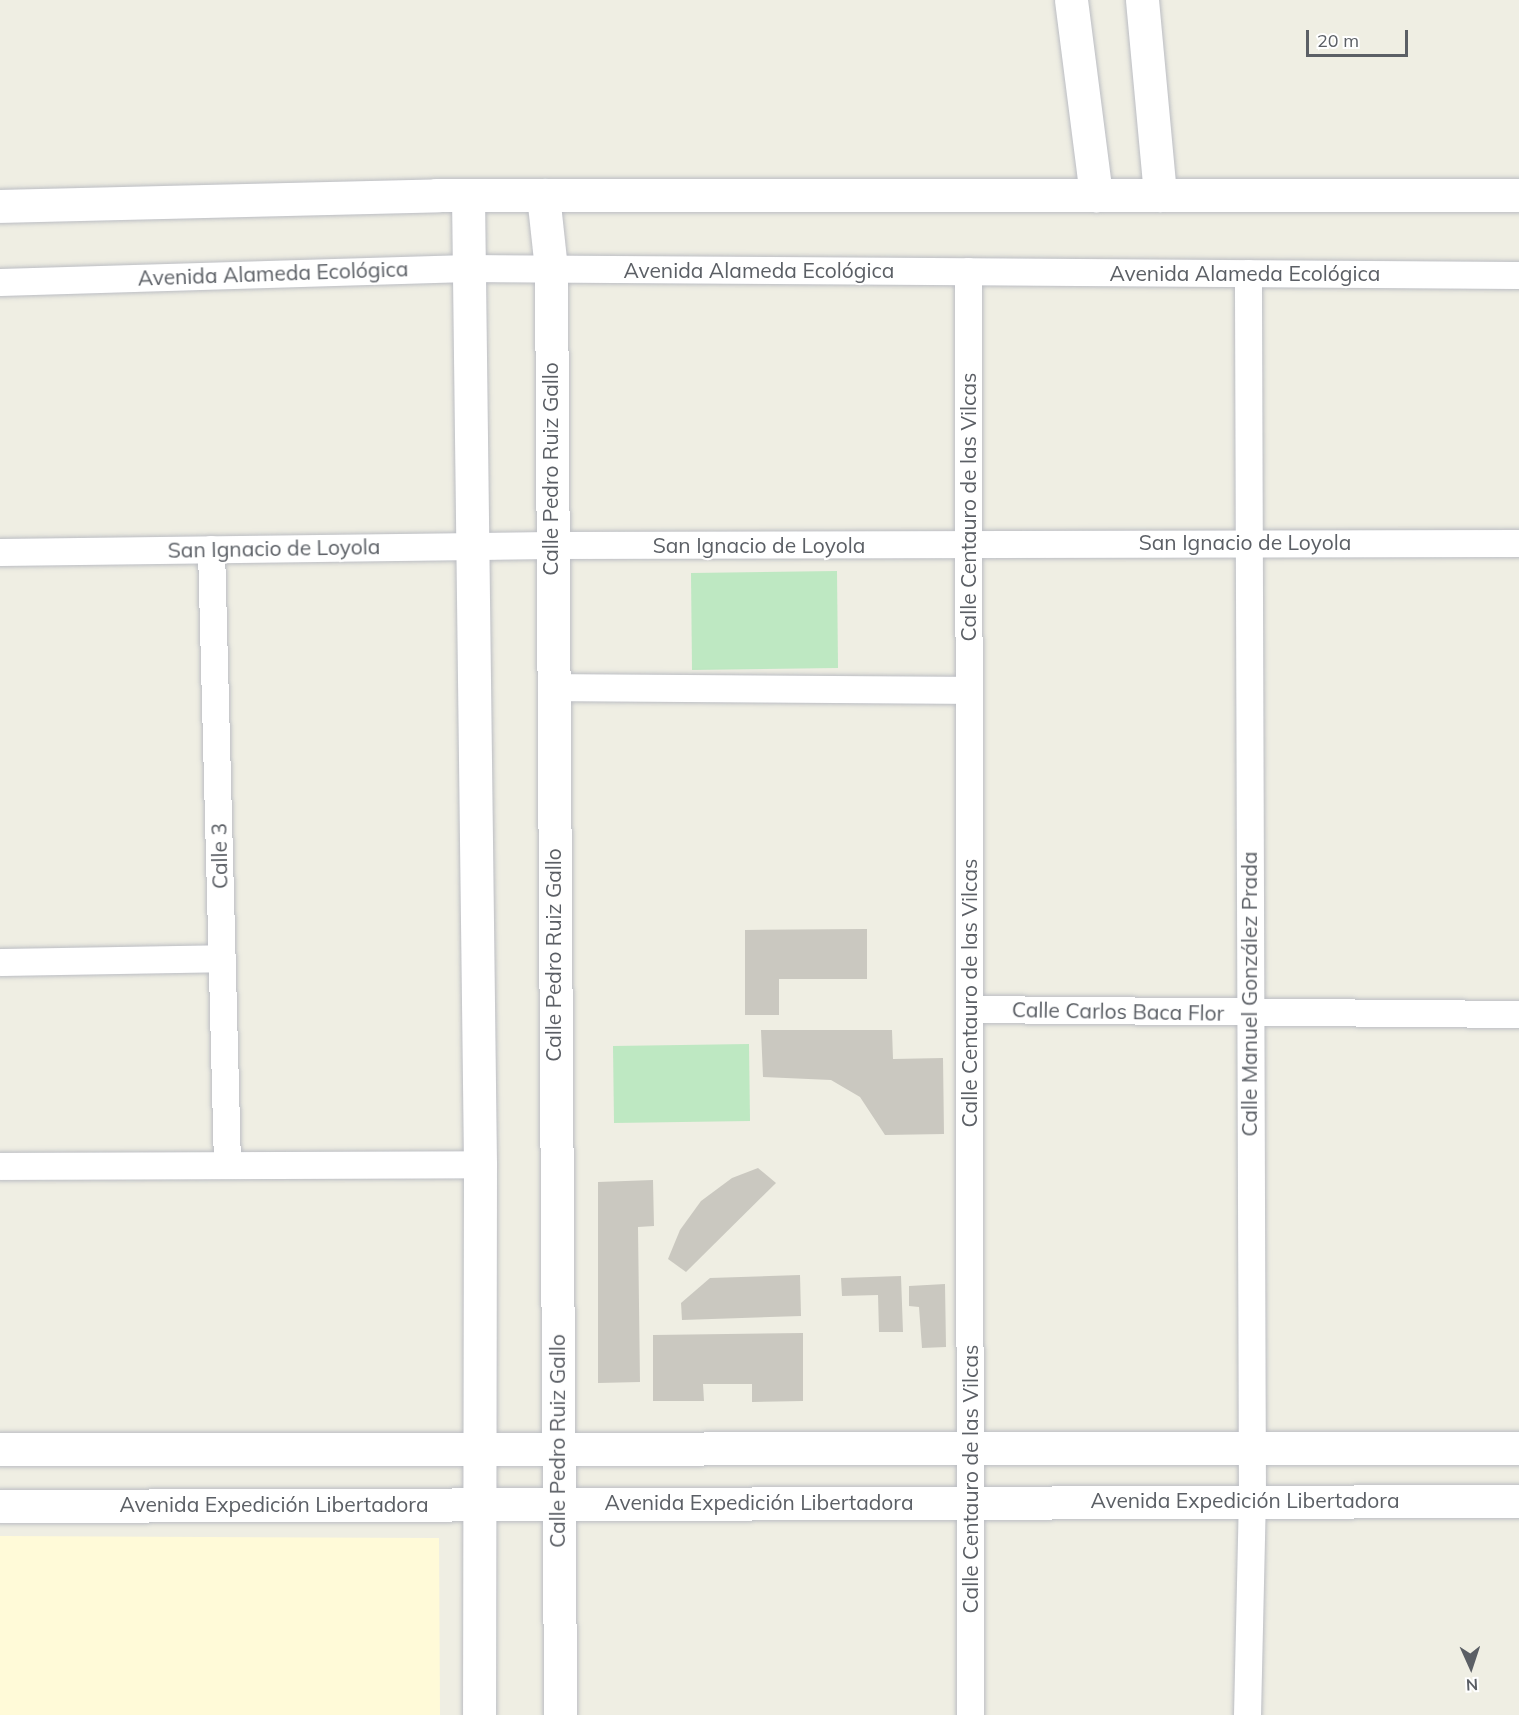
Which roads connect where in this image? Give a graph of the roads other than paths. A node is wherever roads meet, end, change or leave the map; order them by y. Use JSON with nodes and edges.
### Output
{"nodes":[{"id":1,"x":1071,"y":0,"type":"edge"},
{"id":2,"x":1142,"y":0,"type":"edge"},
{"id":3,"x":468,"y":195,"type":"junction"},
{"id":4,"x":543,"y":195,"type":"junction"},
{"id":5,"x":1096,"y":195,"type":"junction"},
{"id":6,"x":1160,"y":195,"type":"junction"},
{"id":7,"x":1519,"y":195,"type":"edge"},
{"id":8,"x":0,"y":206,"type":"edge"},
{"id":9,"x":468,"y":268,"type":"junction"},
{"id":10,"x":551,"y":269,"type":"junction"},
{"id":11,"x":968,"y":272,"type":"junction"},
{"id":12,"x":1248,"y":273,"type":"junction"},
{"id":13,"x":1519,"y":275,"type":"edge"},
{"id":14,"x":0,"y":282,"type":"edge"},
{"id":15,"x":1247,"y":541,"type":"junction"},
{"id":16,"x":1519,"y":543,"type":"edge"},
{"id":17,"x":967,"y":544,"type":"junction"},
{"id":18,"x":550,"y":545,"type":"junction"},
{"id":19,"x":475,"y":546,"type":"junction"},
{"id":20,"x":211,"y":549,"type":"junction"},
{"id":21,"x":0,"y":552,"type":"edge"},
{"id":22,"x":551,"y":687,"type":"junction"},
{"id":23,"x":968,"y":690,"type":"junction"},
{"id":24,"x":222,"y":958,"type":"junction"},
{"id":25,"x":0,"y":962,"type":"edge"},
{"id":26,"x":969,"y":1009,"type":"junction"},
{"id":27,"x":1249,"y":1013,"type":"junction"},
{"id":28,"x":1519,"y":1014,"type":"edge"},
{"id":29,"x":227,"y":1163,"type":"junction"},
{"id":30,"x":480,"y":1164,"type":"junction"},
{"id":31,"x":0,"y":1166,"type":"edge"},
{"id":32,"x":479,"y":1446,"type":"junction"},
{"id":33,"x":557,"y":1446,"type":"junction"},
{"id":34,"x":969,"y":1447,"type":"junction"},
{"id":35,"x":1252,"y":1448,"type":"junction"},
{"id":36,"x":1519,"y":1448,"type":"edge"},
{"id":37,"x":0,"y":1449,"type":"edge"},
{"id":38,"x":1252,"y":1500,"type":"junction"},
{"id":39,"x":969,"y":1501,"type":"junction"},
{"id":40,"x":1519,"y":1501,"type":"edge"},
{"id":41,"x":557,"y":1502,"type":"junction"},
{"id":42,"x":478,"y":1503,"type":"junction"},
{"id":43,"x":0,"y":1506,"type":"edge"},
{"id":44,"x":479,"y":1715,"type":"edge"},
{"id":45,"x":560,"y":1715,"type":"edge"},
{"id":46,"x":970,"y":1715,"type":"edge"},
{"id":47,"x":1247,"y":1715,"type":"edge"}],
"edges":[{"from":1,"to":5,"type":"street"},
{"from":2,"to":6,"type":"street"},
{"from":3,"to":4,"type":"street"},
{"from":3,"to":8,"type":"street"},
{"from":3,"to":9,"type":"street"},
{"from":4,"to":5,"type":"street"},
{"from":4,"to":10,"type":"street","name":"Calle Pedro Ruiz Gallo"},
{"from":5,"to":6,"type":"street"},
{"from":6,"to":7,"type":"street"},
{"from":9,"to":10,"type":"street","name":"Avenida Alameda Ecológica"},
{"from":9,"to":14,"type":"street","name":"Avenida Alameda Ecológica"},
{"from":9,"to":19,"type":"street"},
{"from":10,"to":11,"type":"street","name":"Avenida Alameda Ecológica"},
{"from":10,"to":18,"type":"street","name":"Calle Pedro Ruiz Gallo"},
{"from":11,"to":12,"type":"street","name":"Avenida Alameda Ecológica"},
{"from":11,"to":17,"type":"street","name":"Calle Centauro de las Vilcas"},
{"from":12,"to":13,"type":"street","name":"Avenida Alameda Ecológica"},
{"from":12,"to":15,"type":"street","name":"Calle Manuel González Prada"},
{"from":15,"to":16,"type":"street","name":"San Ignacio de Loyola"},
{"from":15,"to":17,"type":"street","name":"San Ignacio de Loyola"},
{"from":15,"to":27,"type":"street","name":"Calle Manuel González Prada"},
{"from":17,"to":18,"type":"street","name":"San Ignacio de Loyola"},
{"from":17,"to":23,"type":"street","name":"Calle Centauro de las Vilcas"},
{"from":18,"to":19,"type":"street","name":"San Ignacio de Loyola"},
{"from":18,"to":22,"type":"street","name":"Calle Pedro Ruiz Gallo"},
{"from":19,"to":20,"type":"street","name":"San Ignacio de Loyola"},
{"from":19,"to":30,"type":"street"},
{"from":20,"to":21,"type":"street","name":"San Ignacio de Loyola"},
{"from":20,"to":24,"type":"street","name":"Calle 3"},
{"from":22,"to":23,"type":"street"},
{"from":22,"to":33,"type":"street","name":"Calle Pedro Ruiz Gallo"},
{"from":23,"to":26,"type":"street","name":"Calle Centauro de las Vilcas"},
{"from":24,"to":25,"type":"street"},
{"from":24,"to":29,"type":"street","name":"Calle 3"},
{"from":26,"to":27,"type":"street","name":"Calle Carlos Baca Flor"},
{"from":26,"to":34,"type":"street","name":"Calle Centauro de las Vilcas"},
{"from":27,"to":28,"type":"street","name":"Calle Carlos Baca Flor"},
{"from":27,"to":35,"type":"street","name":"Calle Manuel González Prada"},
{"from":29,"to":30,"type":"street"},
{"from":29,"to":31,"type":"street"},
{"from":30,"to":32,"type":"street"},
{"from":32,"to":33,"type":"street"},
{"from":32,"to":37,"type":"street"},
{"from":32,"to":42,"type":"street"},
{"from":33,"to":34,"type":"street"},
{"from":33,"to":41,"type":"street","name":"Calle Pedro Ruiz Gallo"},
{"from":34,"to":35,"type":"street"},
{"from":34,"to":39,"type":"street","name":"Calle Centauro de las Vilcas"},
{"from":35,"to":36,"type":"street"},
{"from":35,"to":38,"type":"street","name":"Calle Manuel González Prada"},
{"from":38,"to":39,"type":"street","name":"Avenida Expedición Libertadora"},
{"from":38,"to":40,"type":"street","name":"Avenida Expedición Libertadora"},
{"from":38,"to":47,"type":"street","name":"Calle Manuel González Prada"},
{"from":39,"to":41,"type":"street","name":"Avenida Expedición Libertadora"},
{"from":39,"to":46,"type":"street","name":"Calle Centauro de las Vilcas"},
{"from":41,"to":42,"type":"street","name":"Avenida Expedición Libertadora"},
{"from":41,"to":45,"type":"street","name":"Calle Pedro Ruiz Gallo"},
{"from":42,"to":43,"type":"street","name":"Avenida Expedición Libertadora"},
{"from":42,"to":44,"type":"street"}]}
